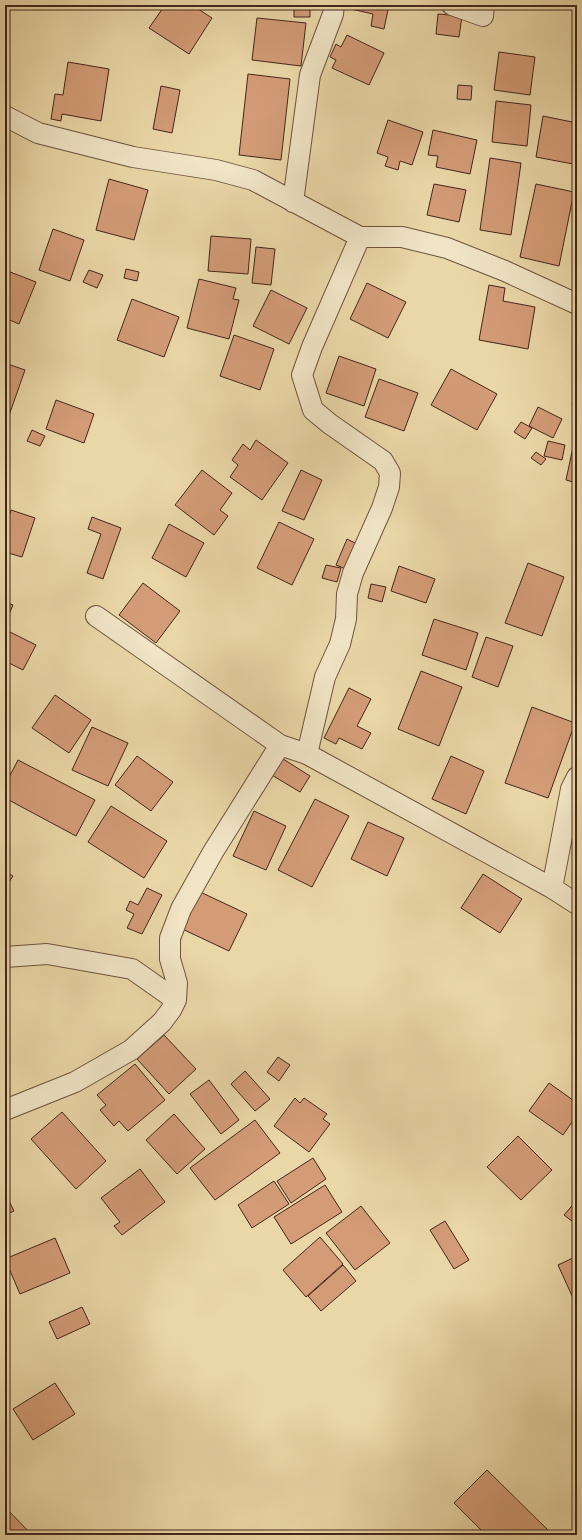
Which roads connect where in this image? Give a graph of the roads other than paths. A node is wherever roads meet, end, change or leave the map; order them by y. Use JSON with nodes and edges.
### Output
{"nodes":[{"id":1,"x":334,"y":5,"type":"edge"},
{"id":2,"x":452,"y":5,"type":"edge"},
{"id":3,"x":484,"y":5,"type":"edge"},
{"id":4,"x":5,"y":116,"type":"edge"},
{"id":5,"x":293,"y":202,"type":"junction"},
{"id":6,"x":360,"y":237,"type":"junction"},
{"id":7,"x":577,"y":304,"type":"edge"},
{"id":8,"x":96,"y":616,"type":"dead end"},
{"id":9,"x":280,"y":745,"type":"junction"},
{"id":10,"x":307,"y":754,"type":"junction"},
{"id":11,"x":577,"y":777,"type":"edge"},
{"id":12,"x":552,"y":888,"type":"junction"},
{"id":13,"x":577,"y":904,"type":"edge"},
{"id":14,"x":5,"y":957,"type":"edge"},
{"id":15,"x":176,"y":1000,"type":"junction"},
{"id":16,"x":5,"y":1110,"type":"edge"}],
"edges":[{"from":1,"to":5,"type":"street"},
{"from":2,"to":3,"type":"street"},
{"from":4,"to":5,"type":"street"},
{"from":5,"to":6,"type":"street"},
{"from":6,"to":7,"type":"street"},
{"from":6,"to":10,"type":"street"},
{"from":8,"to":9,"type":"street"},
{"from":9,"to":10,"type":"street"},
{"from":9,"to":15,"type":"street"},
{"from":10,"to":12,"type":"street"},
{"from":11,"to":12,"type":"street"},
{"from":12,"to":13,"type":"street"},
{"from":14,"to":15,"type":"street"},
{"from":15,"to":16,"type":"street"}]}
